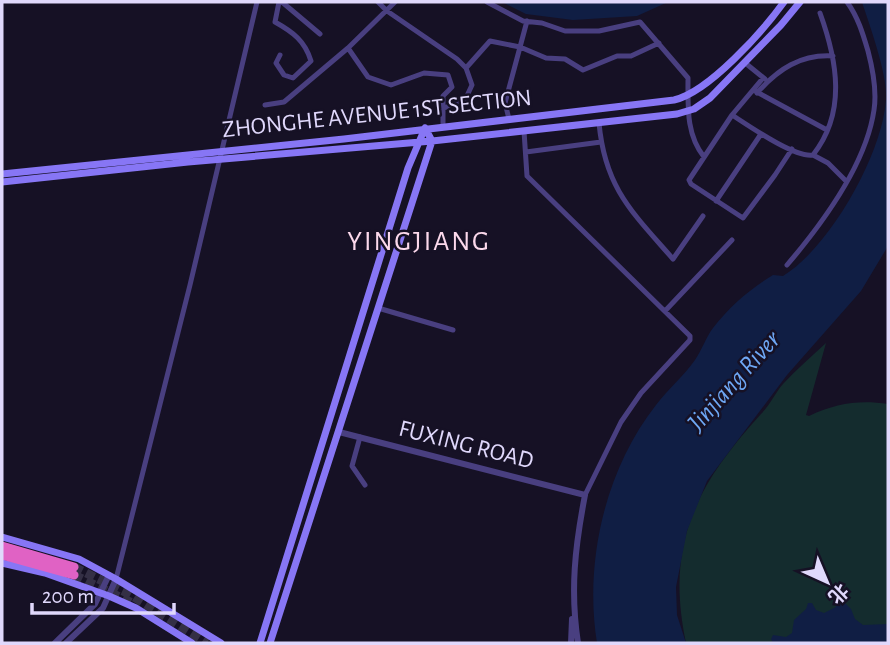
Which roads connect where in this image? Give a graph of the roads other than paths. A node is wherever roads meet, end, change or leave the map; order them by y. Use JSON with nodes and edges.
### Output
{"nodes":[{"id":1,"x":257,"y":2,"type":"edge"},
{"id":2,"x":281,"y":2,"type":"edge"},
{"id":3,"x":379,"y":2,"type":"edge"},
{"id":4,"x":395,"y":2,"type":"edge"},
{"id":5,"x":487,"y":2,"type":"edge"},
{"id":6,"x":784,"y":2,"type":"edge"},
{"id":7,"x":800,"y":2,"type":"edge"},
{"id":8,"x":847,"y":2,"type":"edge"},
{"id":9,"x":387,"y":10,"type":"junction"},
{"id":10,"x":820,"y":13,"type":"dead end"},
{"id":11,"x":527,"y":22,"type":"junction"},
{"id":12,"x":320,"y":34,"type":"dead end"},
{"id":13,"x":659,"y":43,"type":"junction"},
{"id":14,"x":520,"y":47,"type":"junction"},
{"id":15,"x":348,"y":48,"type":"junction"},
{"id":16,"x":279,"y":55,"type":"dead end"},
{"id":17,"x":833,"y":56,"type":"junction"},
{"id":18,"x":744,"y":62,"type":"junction"},
{"id":19,"x":466,"y":68,"type":"junction"},
{"id":20,"x":765,"y":80,"type":"junction"},
{"id":21,"x":755,"y":91,"type":"junction"},
{"id":22,"x":688,"y":97,"type":"junction"},
{"id":23,"x":265,"y":105,"type":"dead end"},
{"id":24,"x":444,"y":108,"type":"junction"},
{"id":25,"x":687,"y":111,"type":"junction"},
{"id":26,"x":732,"y":115,"type":"junction"},
{"id":27,"x":509,"y":119,"type":"junction"},
{"id":28,"x":599,"y":123,"type":"junction"},
{"id":29,"x":443,"y":126,"type":"junction"},
{"id":30,"x":425,"y":128,"type":"junction"},
{"id":31,"x":827,"y":130,"type":"junction"},
{"id":32,"x":524,"y":131,"type":"junction"},
{"id":33,"x":761,"y":134,"type":"junction"},
{"id":34,"x":432,"y":141,"type":"junction"},
{"id":35,"x":417,"y":142,"type":"junction"},
{"id":36,"x":601,"y":142,"type":"junction"},
{"id":37,"x":792,"y":149,"type":"junction"},
{"id":38,"x":220,"y":150,"type":"junction"},
{"id":39,"x":526,"y":152,"type":"junction"},
{"id":40,"x":813,"y":155,"type":"junction"},
{"id":41,"x":704,"y":157,"type":"junction"},
{"id":42,"x":218,"y":160,"type":"junction"},
{"id":43,"x":2,"y":174,"type":"edge"},
{"id":44,"x":846,"y":181,"type":"junction"},
{"id":45,"x":2,"y":182,"type":"edge"},
{"id":46,"x":716,"y":201,"type":"junction"},
{"id":47,"x":703,"y":216,"type":"dead end"},
{"id":48,"x":732,"y":240,"type":"dead end"},
{"id":49,"x":787,"y":265,"type":"dead end"},
{"id":50,"x":378,"y":308,"type":"junction"},
{"id":51,"x":665,"y":312,"type":"junction"},
{"id":52,"x":453,"y":330,"type":"dead end"},
{"id":53,"x":338,"y":432,"type":"junction"},
{"id":54,"x":360,"y":437,"type":"junction"},
{"id":55,"x":365,"y":485,"type":"dead end"},
{"id":56,"x":584,"y":495,"type":"junction"},
{"id":57,"x":2,"y":537,"type":"edge"},
{"id":58,"x":2,"y":546,"type":"edge"},
{"id":59,"x":2,"y":555,"type":"edge"},
{"id":60,"x":2,"y":563,"type":"edge"},
{"id":61,"x":112,"y":577,"type":"junction"},
{"id":62,"x":100,"y":593,"type":"junction"},
{"id":63,"x":109,"y":596,"type":"junction"},
{"id":64,"x":573,"y":607,"type":"junction"},
{"id":65,"x":55,"y":643,"type":"edge"},
{"id":66,"x":66,"y":643,"type":"edge"},
{"id":67,"x":192,"y":643,"type":"edge"},
{"id":68,"x":220,"y":643,"type":"edge"},
{"id":69,"x":260,"y":643,"type":"edge"},
{"id":70,"x":271,"y":643,"type":"edge"},
{"id":71,"x":571,"y":643,"type":"edge"},
{"id":72,"x":579,"y":643,"type":"edge"}],
"edges":[{"from":1,"to":38,"type":"street"},
{"from":2,"to":12,"type":"street"},
{"from":2,"to":16,"type":"street"},
{"from":3,"to":9,"type":"street"},
{"from":4,"to":9,"type":"street"},
{"from":5,"to":11,"type":"street"},
{"from":6,"to":22,"type":"main road","name":"ZHONGHE AVENUE 1ST SECTION"},
{"from":7,"to":18,"type":"main road"},
{"from":8,"to":44,"type":"street"},
{"from":9,"to":15,"type":"street"},
{"from":9,"to":19,"type":"street"},
{"from":10,"to":17,"type":"street"},
{"from":11,"to":13,"type":"street"},
{"from":11,"to":14,"type":"street"},
{"from":13,"to":14,"type":"street"},
{"from":13,"to":22,"type":"street"},
{"from":14,"to":19,"type":"street"},
{"from":14,"to":27,"type":"street"},
{"from":15,"to":23,"type":"street"},
{"from":15,"to":24,"type":"street"},
{"from":17,"to":20,"type":"street"},
{"from":17,"to":31,"type":"street"},
{"from":18,"to":20,"type":"street"},
{"from":18,"to":25,"type":"main road"},
{"from":19,"to":24,"type":"street"},
{"from":20,"to":21,"type":"street"},
{"from":21,"to":26,"type":"street"},
{"from":21,"to":31,"type":"street"},
{"from":22,"to":25,"type":"street"},
{"from":22,"to":27,"type":"main road","name":"ZHONGHE AVENUE 1ST SECTION"},
{"from":24,"to":29,"type":"street"},
{"from":25,"to":28,"type":"main road","name":"ZHONGHE AVENUE 1ST SECTION"},
{"from":25,"to":41,"type":"street"},
{"from":26,"to":33,"type":"street"},
{"from":26,"to":41,"type":"street"},
{"from":27,"to":29,"type":"main road","name":"ZHONGHE AVENUE 1ST SECTION"},
{"from":28,"to":32,"type":"main road","name":"ZHONGHE AVENUE 1ST SECTION"},
{"from":28,"to":36,"type":"street"},
{"from":29,"to":30,"type":"main road","name":"ZHONGHE AVENUE 1ST SECTION"},
{"from":30,"to":34,"type":"main road"},
{"from":30,"to":35,"type":"main road"},
{"from":30,"to":38,"type":"main road","name":"ZHONGHE AVENUE 1ST SECTION"},
{"from":31,"to":40,"type":"street"},
{"from":32,"to":34,"type":"main road","name":"ZHONGHE AVENUE 1ST SECTION"},
{"from":32,"to":39,"type":"street"},
{"from":33,"to":37,"type":"street"},
{"from":33,"to":46,"type":"street"},
{"from":34,"to":35,"type":"main road","name":"ZHONGHE AVENUE 1ST SECTION"},
{"from":34,"to":50,"type":"main road"},
{"from":35,"to":42,"type":"main road","name":"ZHONGHE AVENUE 1ST SECTION"},
{"from":35,"to":69,"type":"main road"},
{"from":36,"to":39,"type":"street"},
{"from":36,"to":47,"type":"street"},
{"from":37,"to":40,"type":"street"},
{"from":37,"to":46,"type":"street"},
{"from":38,"to":42,"type":"street"},
{"from":38,"to":43,"type":"main road","name":"ZHONGHE AVENUE 1ST SECTION"},
{"from":39,"to":51,"type":"street"},
{"from":40,"to":44,"type":"street"},
{"from":41,"to":46,"type":"street"},
{"from":42,"to":45,"type":"main road","name":"ZHONGHE AVENUE 1ST SECTION"},
{"from":42,"to":61,"type":"street"},
{"from":44,"to":49,"type":"street"},
{"from":48,"to":51,"type":"street"},
{"from":50,"to":52,"type":"street"},
{"from":50,"to":53,"type":"main road"},
{"from":51,"to":56,"type":"street"},
{"from":53,"to":54,"type":"street","name":"FUXING ROAD"},
{"from":53,"to":70,"type":"main road"},
{"from":54,"to":55,"type":"street"},
{"from":54,"to":56,"type":"street","name":"FUXING ROAD"},
{"from":56,"to":64,"type":"street"},
{"from":57,"to":61,"type":"main road"},
{"from":58,"to":59,"type":"highway"},
{"from":60,"to":62,"type":"main road"},
{"from":61,"to":62,"type":"street"},
{"from":61,"to":63,"type":"street"},
{"from":61,"to":68,"type":"main road"},
{"from":62,"to":63,"type":"main road"},
{"from":62,"to":65,"type":"street"},
{"from":63,"to":66,"type":"street"},
{"from":63,"to":67,"type":"main road"},
{"from":64,"to":71,"type":"street"},
{"from":64,"to":72,"type":"street"}]}
